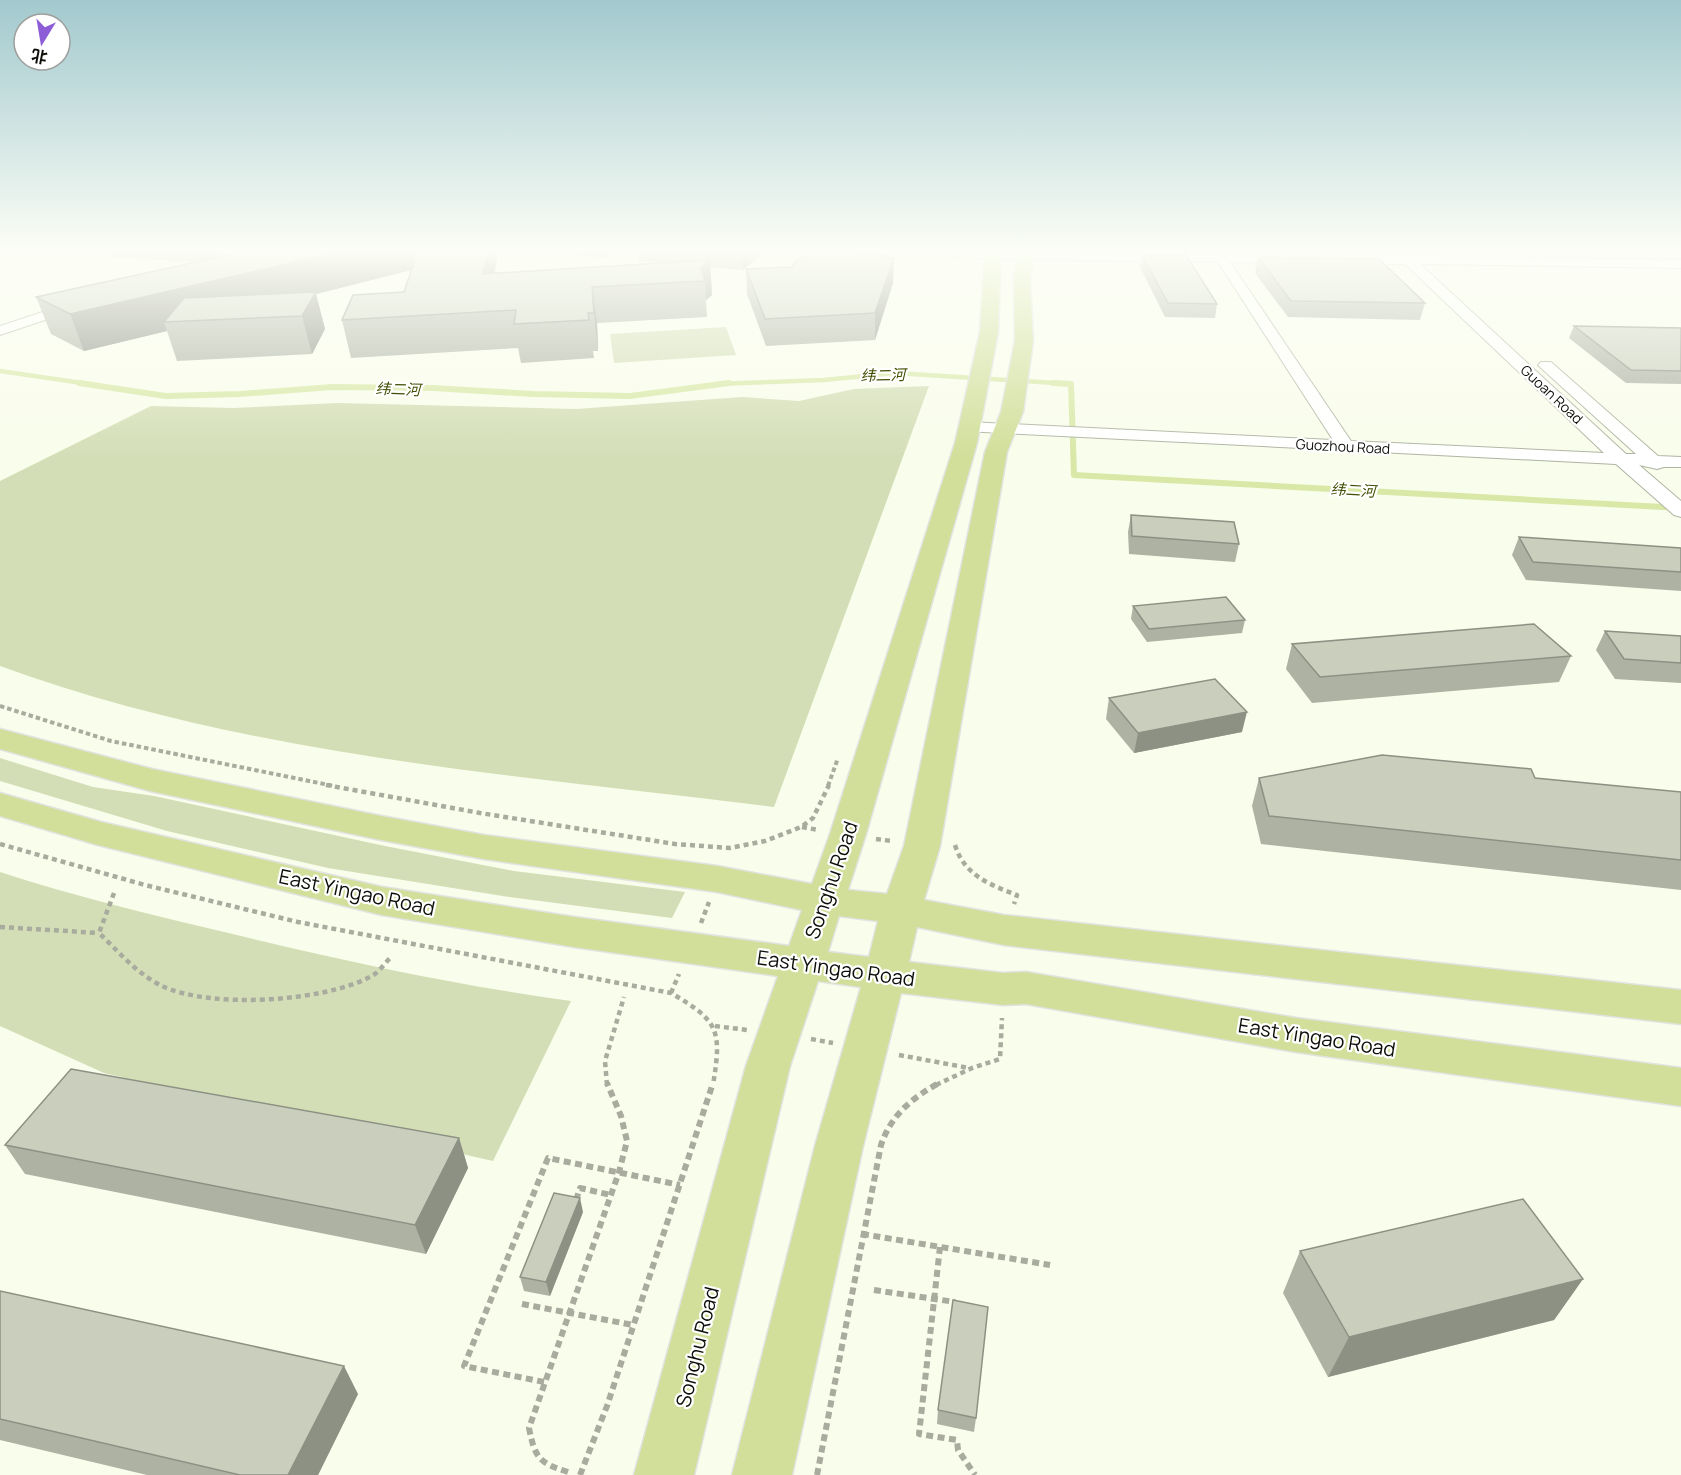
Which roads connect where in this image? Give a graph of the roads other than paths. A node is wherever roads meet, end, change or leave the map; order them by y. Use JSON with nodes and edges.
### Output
{"nodes":[{"id":1,"x":35,"y":320,"type":"edge"},
{"id":2,"x":990,"y":320,"type":"edge"},
{"id":3,"x":1023,"y":320,"type":"edge"},
{"id":4,"x":1263,"y":320,"type":"edge"},
{"id":5,"x":1478,"y":320,"type":"edge"},
{"id":6,"x":1494,"y":320,"type":"edge"},
{"id":7,"x":1497,"y":322,"type":"dead end"},
{"id":8,"x":0,"y":332,"type":"edge"},
{"id":9,"x":1532,"y":352,"type":"dead end"},
{"id":10,"x":969,"y":427,"type":"junction"},
{"id":11,"x":1006,"y":429,"type":"junction"},
{"id":12,"x":1346,"y":446,"type":"junction"},
{"id":13,"x":1621,"y":459,"type":"junction"},
{"id":14,"x":1653,"y":460,"type":"junction"},
{"id":15,"x":1681,"y":462,"type":"edge"},
{"id":16,"x":1661,"y":481,"type":"junction"},
{"id":17,"x":1681,"y":511,"type":"edge"},
{"id":18,"x":0,"y":739,"type":"edge"},
{"id":19,"x":0,"y":804,"type":"edge"},
{"id":20,"x":827,"y":901,"type":"junction"},
{"id":21,"x":901,"y":910,"type":"junction"},
{"id":22,"x":802,"y":963,"type":"junction"},
{"id":23,"x":884,"y":975,"type":"junction"},
{"id":24,"x":1681,"y":1007,"type":"edge"},
{"id":25,"x":1681,"y":1087,"type":"edge"},
{"id":26,"x":664,"y":1475,"type":"edge"},
{"id":27,"x":762,"y":1475,"type":"edge"}],
"edges":[{"from":1,"to":8,"type":"street"},
{"from":2,"to":10,"type":"main road","name":"Songhu Road"},
{"from":3,"to":11,"type":"main road"},
{"from":4,"to":12,"type":"street"},
{"from":5,"to":13,"type":"street","name":"Guoan Road"},
{"from":6,"to":7,"type":"street"},
{"from":9,"to":14,"type":"street","name":"Guoan Road"},
{"from":10,"to":11,"type":"street"},
{"from":10,"to":20,"type":"main road","name":"Songhu Road"},
{"from":11,"to":12,"type":"street","name":"Guozhou Road"},
{"from":11,"to":21,"type":"main road"},
{"from":12,"to":13,"type":"street","name":"Guozhou Road"},
{"from":13,"to":14,"type":"street","name":"Guozhou Road"},
{"from":13,"to":16,"type":"street","name":"Guoan Road"},
{"from":14,"to":15,"type":"street","name":"Guozhou Road"},
{"from":14,"to":16,"type":"street","name":"Guoan Road"},
{"from":16,"to":17,"type":"street","name":"Guoan Road"},
{"from":18,"to":20,"type":"main road"},
{"from":19,"to":22,"type":"main road","name":"East Yingao Road"},
{"from":20,"to":21,"type":"main road"},
{"from":20,"to":22,"type":"main road","name":"Songhu Road"},
{"from":21,"to":23,"type":"main road"},
{"from":21,"to":24,"type":"main road"},
{"from":22,"to":23,"type":"main road","name":"East Yingao Road"},
{"from":22,"to":26,"type":"main road","name":"Songhu Road"},
{"from":23,"to":25,"type":"main road","name":"East Yingao Road"},
{"from":23,"to":27,"type":"main road"}]}
